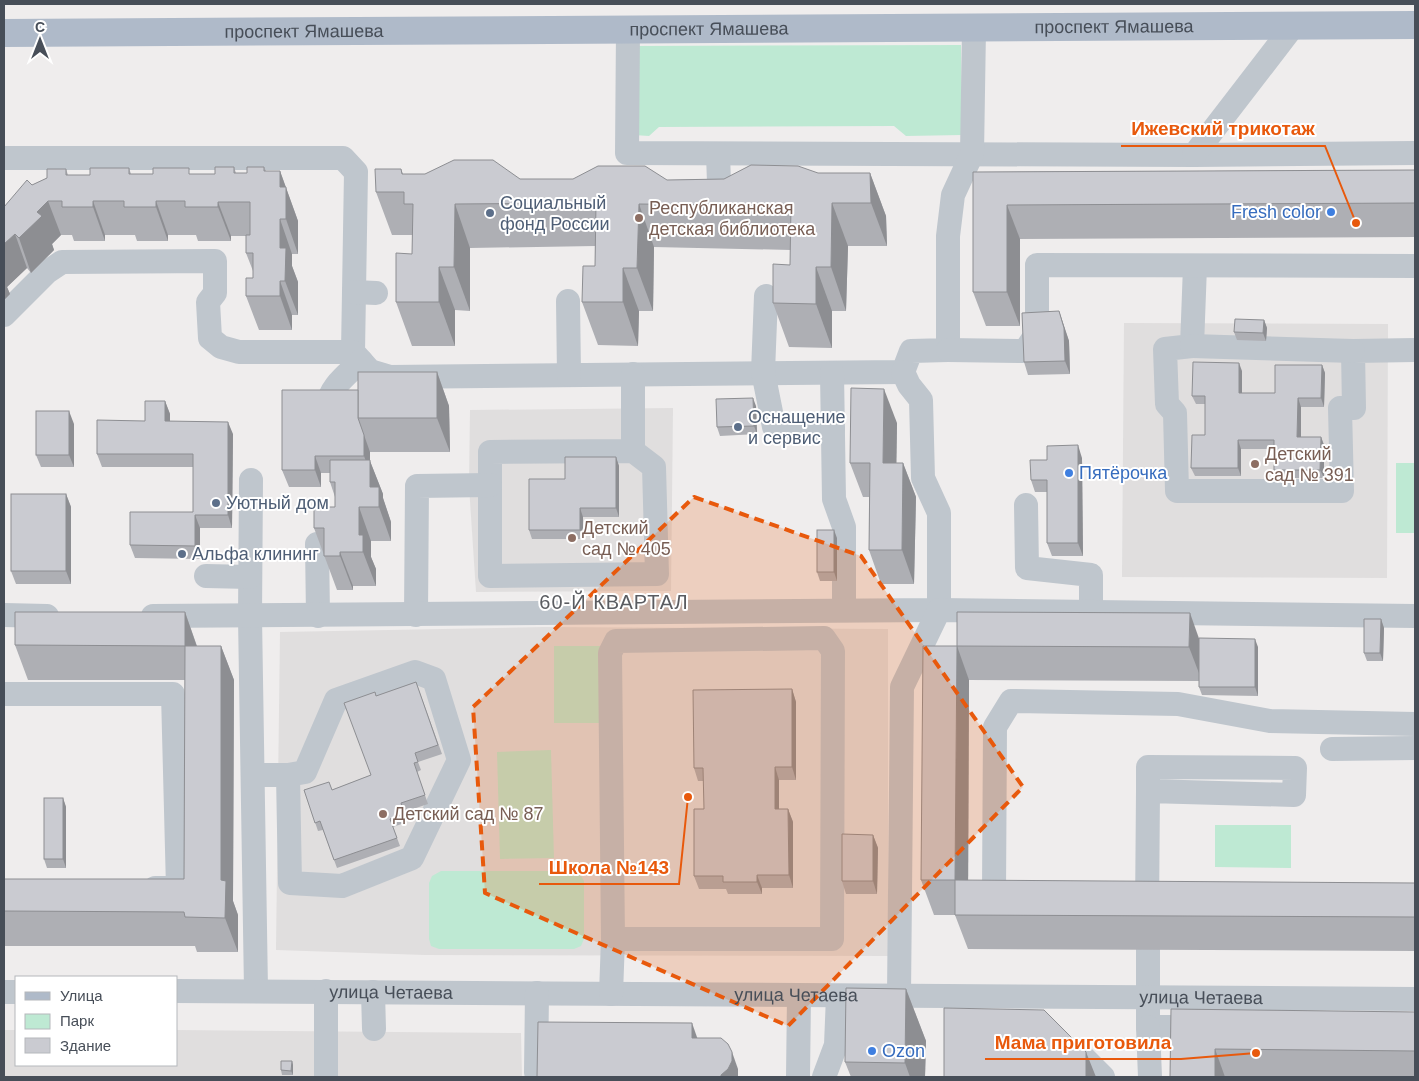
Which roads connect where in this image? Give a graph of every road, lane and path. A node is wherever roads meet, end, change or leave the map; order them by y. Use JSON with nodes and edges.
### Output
{"nodes":[{"id":1,"x":1294,"y":25,"type":"junction"},
{"id":2,"x":1415,"y":25,"type":"edge"},
{"id":3,"x":974,"y":29,"type":"junction"},
{"id":4,"x":628,"y":30,"type":"junction"},
{"id":5,"x":4,"y":33,"type":"edge"},
{"id":6,"x":1415,"y":153,"type":"edge"},
{"id":7,"x":718,"y":154,"type":"junction"},
{"id":8,"x":972,"y":154,"type":"junction"},
{"id":9,"x":1194,"y":155,"type":"junction"},
{"id":10,"x":4,"y":158,"type":"edge"},
{"id":11,"x":720,"y":220,"type":"edge"},
{"id":12,"x":1194,"y":266,"type":"junction"},
{"id":13,"x":1415,"y":266,"type":"edge"},
{"id":14,"x":766,"y":296,"type":"dead end"},
{"id":15,"x":568,"y":301,"type":"dead end"},
{"id":16,"x":4,"y":315,"type":"edge"},
{"id":17,"x":1192,"y":346,"type":"junction"},
{"id":18,"x":948,"y":350,"type":"junction"},
{"id":19,"x":1415,"y":350,"type":"edge"},
{"id":20,"x":1353,"y":351,"type":"junction"},
{"id":21,"x":357,"y":356,"type":"junction"},
{"id":22,"x":764,"y":372,"type":"junction"},
{"id":23,"x":903,"y":372,"type":"junction"},
{"id":24,"x":832,"y":373,"type":"junction"},
{"id":25,"x":633,"y":374,"type":"junction"},
{"id":26,"x":569,"y":375,"type":"junction"},
{"id":27,"x":327,"y":407,"type":"edge"},
{"id":28,"x":833,"y":429,"type":"junction"},
{"id":29,"x":633,"y":451,"type":"junction"},
{"id":30,"x":251,"y":480,"type":"dead end"},
{"id":31,"x":490,"y":485,"type":"junction"},
{"id":32,"x":1026,"y":506,"type":"dead end"},
{"id":33,"x":317,"y":544,"type":"edge"},
{"id":34,"x":206,"y":576,"type":"dead end"},
{"id":35,"x":250,"y":577,"type":"junction"},
{"id":36,"x":844,"y":610,"type":"junction"},
{"id":37,"x":939,"y":610,"type":"junction"},
{"id":38,"x":1091,"y":612,"type":"junction"},
{"id":39,"x":4,"y":615,"type":"edge"},
{"id":40,"x":416,"y":615,"type":"junction"},
{"id":41,"x":65,"y":616,"type":"edge"},
{"id":42,"x":133,"y":616,"type":"edge"},
{"id":43,"x":318,"y":616,"type":"junction"},
{"id":44,"x":1415,"y":616,"type":"edge"},
{"id":45,"x":250,"y":617,"type":"junction"},
{"id":46,"x":4,"y":694,"type":"edge"},
{"id":47,"x":1415,"y":724,"type":"edge"},
{"id":48,"x":1415,"y":748,"type":"edge"},
{"id":49,"x":1332,"y":749,"type":"dead end"},
{"id":50,"x":253,"y":775,"type":"junction"},
{"id":51,"x":288,"y":775,"type":"junction"},
{"id":52,"x":1148,"y":791,"type":"junction"},
{"id":53,"x":130,"y":888,"type":"edge"},
{"id":54,"x":1032,"y":893,"type":"edge"},
{"id":55,"x":1147,"y":899,"type":"edge"},
{"id":56,"x":613,"y":939,"type":"junction"},
{"id":57,"x":1148,"y":950,"type":"edge"},
{"id":58,"x":256,"y":990,"type":"junction"},
{"id":59,"x":178,"y":991,"type":"edge"},
{"id":60,"x":326,"y":991,"type":"junction"},
{"id":61,"x":373,"y":992,"type":"junction"},
{"id":62,"x":537,"y":993,"type":"junction"},
{"id":63,"x":611,"y":994,"type":"junction"},
{"id":64,"x":799,"y":996,"type":"junction"},
{"id":65,"x":838,"y":996,"type":"junction"},
{"id":66,"x":900,"y":996,"type":"junction"},
{"id":67,"x":951,"y":997,"type":"junction"},
{"id":68,"x":1148,"y":999,"type":"junction"},
{"id":69,"x":1415,"y":999,"type":"edge"},
{"id":70,"x":950,"y":1021,"type":"edge"},
{"id":71,"x":1148,"y":1027,"type":"junction"},
{"id":72,"x":1228,"y":1027,"type":"edge"},
{"id":73,"x":374,"y":1029,"type":"dead end"},
{"id":74,"x":1037,"y":1050,"type":"edge"},
{"id":75,"x":536,"y":1073,"type":"edge"},
{"id":76,"x":326,"y":1077,"type":"edge"},
{"id":77,"x":798,"y":1077,"type":"edge"},
{"id":78,"x":824,"y":1077,"type":"edge"},
{"id":79,"x":1103,"y":1077,"type":"edge"},
{"id":80,"x":1150,"y":1077,"type":"edge"}],
"edges":[{"from":1,"to":2,"type":"main road","name":"проспект Ямашева"},
{"from":1,"to":3,"type":"main road","name":"проспект Ямашева"},
{"from":1,"to":9,"type":"street"},
{"from":3,"to":4,"type":"main road","name":"проспект Ямашева"},
{"from":3,"to":8,"type":"street"},
{"from":4,"to":5,"type":"main road","name":"проспект Ямашева"},
{"from":4,"to":7,"type":"street"},
{"from":6,"to":9,"type":"street"},
{"from":7,"to":8,"type":"street"},
{"from":7,"to":11,"type":"street"},
{"from":8,"to":9,"type":"street"},
{"from":8,"to":18,"type":"street"},
{"from":10,"to":21,"type":"street"},
{"from":12,"to":13,"type":"street"},
{"from":12,"to":17,"type":"street"},
{"from":12,"to":18,"type":"street"},
{"from":14,"to":22,"type":"street"},
{"from":15,"to":26,"type":"street"},
{"from":16,"to":21,"type":"street"},
{"from":17,"to":20,"type":"street"},
{"from":17,"to":20,"type":"street"},
{"from":18,"to":23,"type":"street"},
{"from":19,"to":20,"type":"street"},
{"from":21,"to":26,"type":"street"},
{"from":21,"to":27,"type":"street"},
{"from":22,"to":24,"type":"street"},
{"from":22,"to":25,"type":"street"},
{"from":22,"to":28,"type":"street"},
{"from":23,"to":24,"type":"street"},
{"from":23,"to":37,"type":"street"},
{"from":24,"to":28,"type":"street"},
{"from":25,"to":26,"type":"street"},
{"from":25,"to":29,"type":"street"},
{"from":28,"to":36,"type":"street"},
{"from":29,"to":31,"type":"street"},
{"from":29,"to":31,"type":"street"},
{"from":30,"to":35,"type":"street"},
{"from":31,"to":40,"type":"street"},
{"from":32,"to":38,"type":"street"},
{"from":33,"to":43,"type":"street"},
{"from":34,"to":35,"type":"street"},
{"from":35,"to":45,"type":"street"},
{"from":36,"to":37,"type":"street"},
{"from":36,"to":40,"type":"street"},
{"from":37,"to":38,"type":"street"},
{"from":37,"to":66,"type":"street"},
{"from":38,"to":44,"type":"street"},
{"from":39,"to":41,"type":"street"},
{"from":40,"to":43,"type":"street"},
{"from":42,"to":45,"type":"street"},
{"from":43,"to":45,"type":"street"},
{"from":45,"to":50,"type":"street"},
{"from":46,"to":53,"type":"street"},
{"from":47,"to":54,"type":"street"},
{"from":48,"to":49,"type":"street"},
{"from":50,"to":51,"type":"street"},
{"from":50,"to":58,"type":"street"},
{"from":51,"to":51,"type":"street"},
{"from":52,"to":52,"type":"street"},
{"from":52,"to":55,"type":"street"},
{"from":56,"to":56,"type":"street"},
{"from":56,"to":63,"type":"street"},
{"from":57,"to":68,"type":"street"},
{"from":58,"to":59,"type":"street","name":"улица Четаева"},
{"from":58,"to":60,"type":"street","name":"улица Четаева"},
{"from":60,"to":61,"type":"street","name":"улица Четаева"},
{"from":60,"to":76,"type":"street"},
{"from":61,"to":62,"type":"street","name":"улица Четаева"},
{"from":61,"to":73,"type":"street"},
{"from":62,"to":63,"type":"street","name":"улица Четаева"},
{"from":62,"to":75,"type":"street"},
{"from":63,"to":64,"type":"street","name":"улица Четаева"},
{"from":64,"to":65,"type":"street","name":"улица Четаева"},
{"from":64,"to":77,"type":"street"},
{"from":65,"to":66,"type":"street","name":"улица Четаева"},
{"from":65,"to":78,"type":"street"},
{"from":66,"to":67,"type":"street","name":"улица Четаева"},
{"from":67,"to":68,"type":"street","name":"улица Четаева"},
{"from":67,"to":70,"type":"street"},
{"from":68,"to":69,"type":"street","name":"улица Четаева"},
{"from":68,"to":71,"type":"street"},
{"from":71,"to":72,"type":"street"},
{"from":71,"to":80,"type":"street"},
{"from":74,"to":79,"type":"street"}]}
